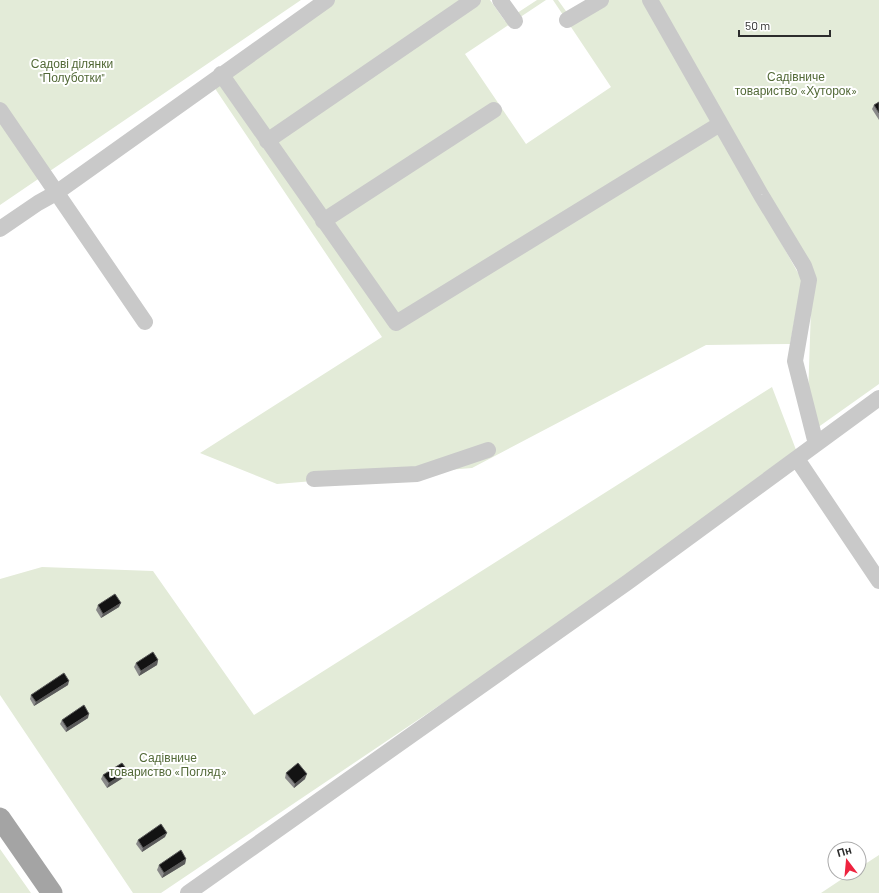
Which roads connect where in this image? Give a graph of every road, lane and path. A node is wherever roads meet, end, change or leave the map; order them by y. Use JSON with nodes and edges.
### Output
{"nodes":[{"id":1,"x":327,"y":0,"type":"edge"},
{"id":2,"x":473,"y":0,"type":"edge"},
{"id":3,"x":500,"y":0,"type":"edge"},
{"id":4,"x":601,"y":0,"type":"edge"},
{"id":5,"x":650,"y":0,"type":"edge"},
{"id":6,"x":567,"y":20,"type":"dead end"},
{"id":7,"x":515,"y":21,"type":"dead end"},
{"id":8,"x":221,"y":74,"type":"junction"},
{"id":9,"x":0,"y":110,"type":"edge"},
{"id":10,"x":494,"y":110,"type":"dead end"},
{"id":11,"x":720,"y":124,"type":"junction"},
{"id":12,"x":267,"y":141,"type":"junction"},
{"id":13,"x":56,"y":193,"type":"junction"},
{"id":14,"x":323,"y":221,"type":"junction"},
{"id":15,"x":0,"y":228,"type":"edge"},
{"id":16,"x":145,"y":322,"type":"dead end"},
{"id":17,"x":879,"y":398,"type":"edge"},
{"id":18,"x":816,"y":444,"type":"junction"},
{"id":19,"x":488,"y":450,"type":"dead end"},
{"id":20,"x":797,"y":459,"type":"junction"},
{"id":21,"x":314,"y":479,"type":"dead end"},
{"id":22,"x":879,"y":581,"type":"edge"},
{"id":23,"x":0,"y":818,"type":"edge"},
{"id":24,"x":52,"y":893,"type":"edge"},
{"id":25,"x":188,"y":893,"type":"edge"}],
"edges":[{"from":1,"to":8,"type":"street"},
{"from":2,"to":12,"type":"street"},
{"from":3,"to":7,"type":"street"},
{"from":4,"to":6,"type":"street"},
{"from":5,"to":11,"type":"street"},
{"from":8,"to":12,"type":"street"},
{"from":8,"to":13,"type":"street"},
{"from":9,"to":13,"type":"street"},
{"from":10,"to":14,"type":"street"},
{"from":11,"to":14,"type":"street"},
{"from":11,"to":18,"type":"street"},
{"from":12,"to":14,"type":"street"},
{"from":13,"to":15,"type":"street"},
{"from":13,"to":16,"type":"street"},
{"from":17,"to":18,"type":"street"},
{"from":18,"to":20,"type":"street"},
{"from":19,"to":21,"type":"street"},
{"from":20,"to":22,"type":"street"},
{"from":20,"to":25,"type":"street"},
{"from":23,"to":24,"type":"main road"}]}
